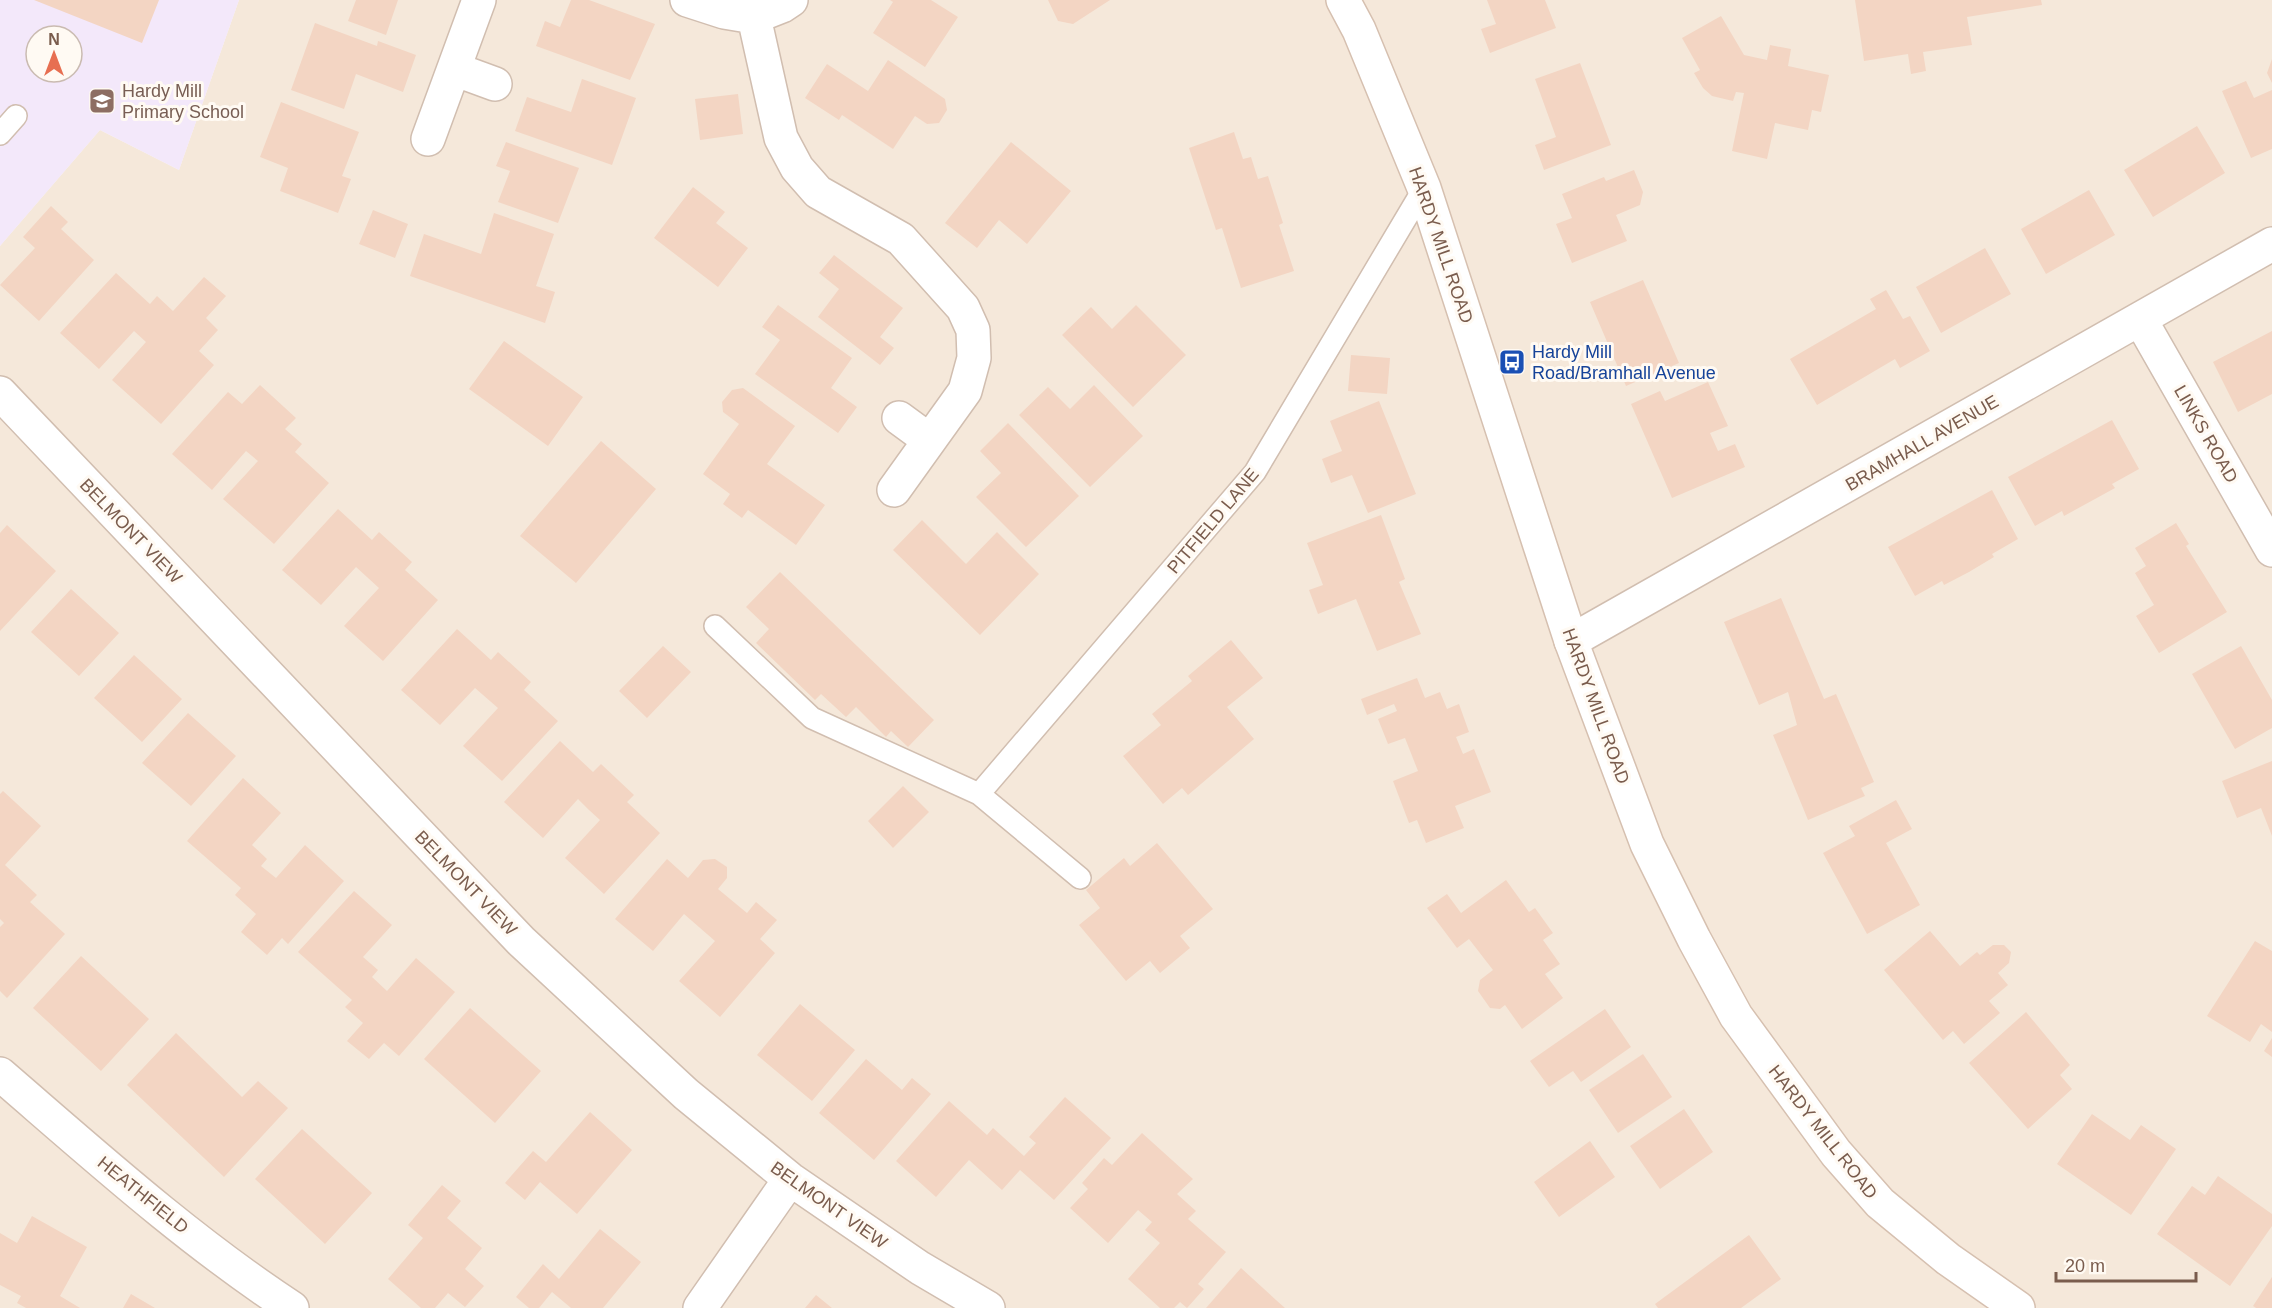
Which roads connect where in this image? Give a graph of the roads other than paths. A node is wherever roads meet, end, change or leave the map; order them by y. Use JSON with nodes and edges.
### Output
{"nodes":[{"id":1,"x":480,"y":0,"type":"edge"},
{"id":2,"x":687,"y":0,"type":"edge"},
{"id":3,"x":791,"y":0,"type":"edge"},
{"id":4,"x":1343,"y":0,"type":"edge"},
{"id":5,"x":754,"y":17,"type":"junction"},
{"id":6,"x":454,"y":69,"type":"junction"},
{"id":7,"x":495,"y":84,"type":"dead end"},
{"id":8,"x":16,"y":116,"type":"dead end"},
{"id":9,"x":0,"y":134,"type":"edge"},
{"id":10,"x":428,"y":139,"type":"dead end"},
{"id":11,"x":1424,"y":188,"type":"junction"},
{"id":12,"x":2272,"y":244,"type":"edge"},
{"id":13,"x":2140,"y":319,"type":"junction"},
{"id":14,"x":0,"y":393,"type":"edge"},
{"id":15,"x":899,"y":418,"type":"dead end"},
{"id":16,"x":929,"y":440,"type":"junction"},
{"id":17,"x":894,"y":490,"type":"dead end"},
{"id":18,"x":2272,"y":550,"type":"edge"},
{"id":19,"x":714,"y":626,"type":"dead end"},
{"id":20,"x":1571,"y":641,"type":"junction"},
{"id":21,"x":979,"y":794,"type":"junction"},
{"id":22,"x":1080,"y":878,"type":"dead end"},
{"id":23,"x":0,"y":1074,"type":"edge"},
{"id":24,"x":790,"y":1179,"type":"junction"},
{"id":25,"x":292,"y":1308,"type":"edge"},
{"id":26,"x":700,"y":1308,"type":"edge"},
{"id":27,"x":988,"y":1308,"type":"edge"},
{"id":28,"x":2018,"y":1308,"type":"edge"}],
"edges":[{"from":1,"to":6,"type":"street"},
{"from":2,"to":5,"type":"street"},
{"from":3,"to":5,"type":"street"},
{"from":4,"to":11,"type":"street","name":"HARDY MILL ROAD"},
{"from":5,"to":16,"type":"street"},
{"from":6,"to":7,"type":"street"},
{"from":6,"to":10,"type":"street"},
{"from":8,"to":9,"type":"lane"},
{"from":11,"to":20,"type":"street","name":"HARDY MILL ROAD"},
{"from":11,"to":21,"type":"lane","name":"PITFIELD LANE"},
{"from":12,"to":13,"type":"street","name":"BRAMHALL AVENUE"},
{"from":13,"to":18,"type":"street","name":"LINKS ROAD"},
{"from":13,"to":20,"type":"street","name":"BRAMHALL AVENUE"},
{"from":14,"to":24,"type":"street","name":"BELMONT VIEW"},
{"from":15,"to":16,"type":"street"},
{"from":16,"to":17,"type":"street"},
{"from":19,"to":21,"type":"lane"},
{"from":20,"to":28,"type":"street","name":"HARDY MILL ROAD"},
{"from":21,"to":22,"type":"lane"},
{"from":23,"to":25,"type":"street","name":"HEATHFIELD"},
{"from":24,"to":26,"type":"street"},
{"from":24,"to":27,"type":"street","name":"BELMONT VIEW"}]}
